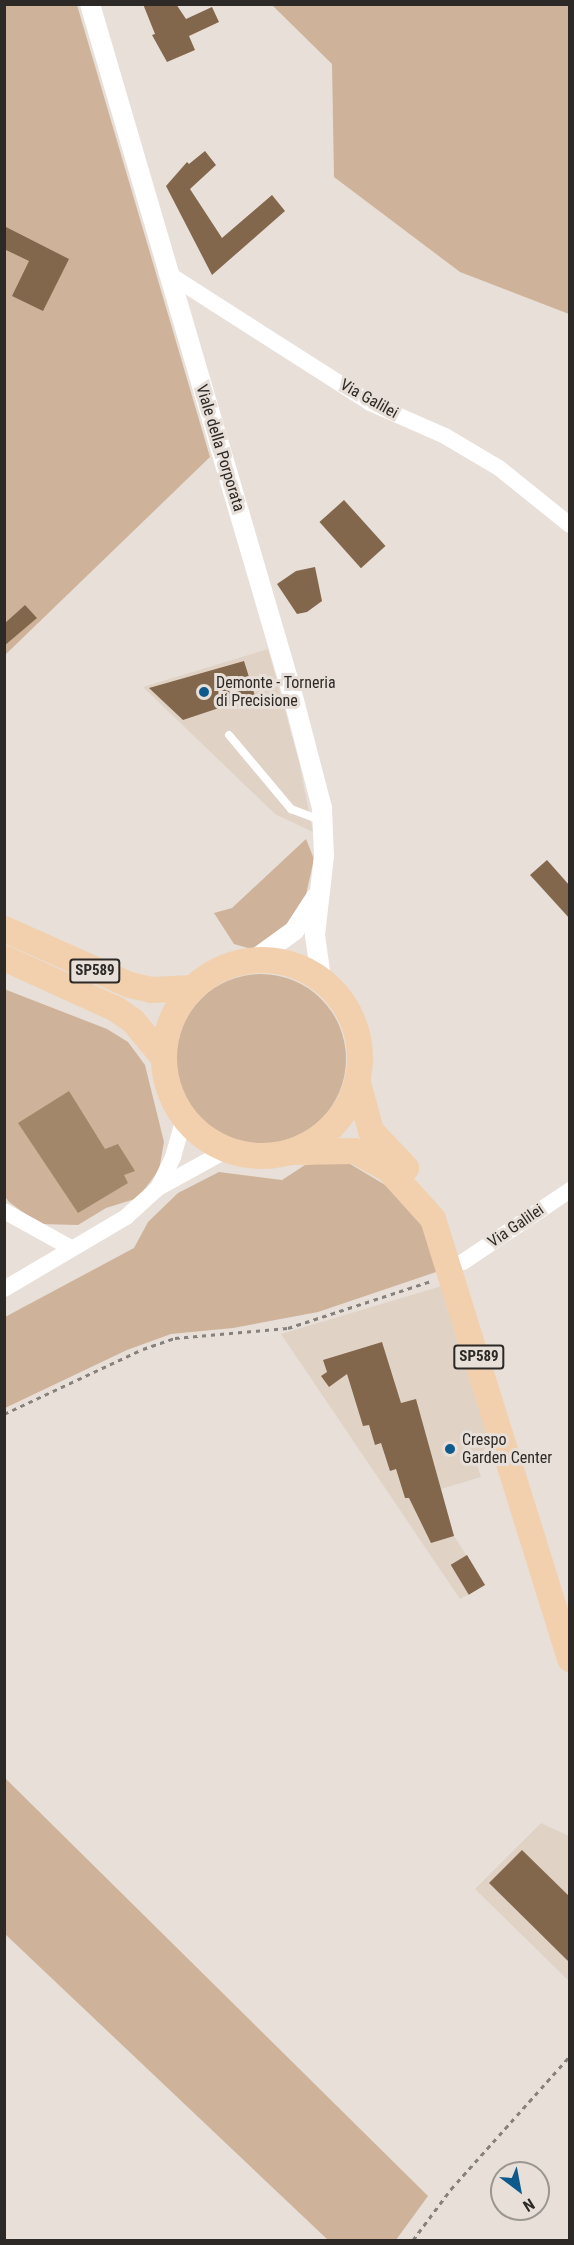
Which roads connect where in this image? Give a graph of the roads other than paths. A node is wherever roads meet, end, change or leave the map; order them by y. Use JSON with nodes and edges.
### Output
{"nodes":[{"id":1,"x":90,"y":4,"type":"edge"},
{"id":2,"x":168,"y":273,"type":"junction"},
{"id":3,"x":570,"y":525,"type":"edge"},
{"id":4,"x":229,"y":735,"type":"dead end"},
{"id":5,"x":323,"y":821,"type":"junction"},
{"id":6,"x":318,"y":895,"type":"junction"},
{"id":7,"x":4,"y":929,"type":"edge"},
{"id":8,"x":4,"y":958,"type":"edge"},
{"id":9,"x":255,"y":959,"type":"junction"},
{"id":10,"x":321,"y":978,"type":"junction"},
{"id":11,"x":192,"y":988,"type":"junction"},
{"id":12,"x":164,"y":1057,"type":"junction"},
{"id":13,"x":358,"y":1083,"type":"junction"},
{"id":14,"x":184,"y":1118,"type":"junction"},
{"id":15,"x":227,"y":1150,"type":"junction"},
{"id":16,"x":291,"y":1152,"type":"junction"},
{"id":17,"x":158,"y":1188,"type":"junction"},
{"id":18,"x":570,"y":1190,"type":"edge"},
{"id":19,"x":4,"y":1211,"type":"edge"},
{"id":20,"x":71,"y":1248,"type":"junction"},
{"id":21,"x":458,"y":1268,"type":"junction"},
{"id":22,"x":9,"y":1283,"type":"edge"},
{"id":23,"x":570,"y":1615,"type":"edge"},
{"id":24,"x":570,"y":1659,"type":"edge"}],
"edges":[{"from":1,"to":2,"type":"street","name":"Viale della Porporata"},
{"from":2,"to":3,"type":"street","name":"Via Galilei"},
{"from":2,"to":5,"type":"street","name":"Viale della Porporata"},
{"from":4,"to":5,"type":"lane"},
{"from":5,"to":6,"type":"street","name":"Viale della Porporata"},
{"from":6,"to":9,"type":"street"},
{"from":6,"to":10,"type":"street","name":"Viale della Porporata"},
{"from":7,"to":11,"type":"main road","number":"SP589"},
{"from":8,"to":12,"type":"main road","number":"SP589"},
{"from":9,"to":10,"type":"main road","number":"SP589"},
{"from":9,"to":11,"type":"main road","number":"SP589"},
{"from":10,"to":13,"type":"main road","number":"SP589"},
{"from":11,"to":12,"type":"main road","number":"SP589"},
{"from":12,"to":14,"type":"main road","number":"SP589"},
{"from":13,"to":16,"type":"main road","number":"SP589"},
{"from":13,"to":21,"type":"main road","number":"SP589"},
{"from":14,"to":15,"type":"main road","number":"SP589"},
{"from":14,"to":17,"type":"street"},
{"from":15,"to":16,"type":"main road","number":"SP589"},
{"from":15,"to":17,"type":"street"},
{"from":16,"to":21,"type":"main road","number":"SP589"},
{"from":17,"to":20,"type":"street"},
{"from":18,"to":21,"type":"street","name":"Via Galilei"},
{"from":19,"to":20,"type":"street"},
{"from":20,"to":22,"type":"street"},
{"from":21,"to":23,"type":"main road","number":"SP589"},
{"from":21,"to":24,"type":"main road","number":"SP589"}]}
